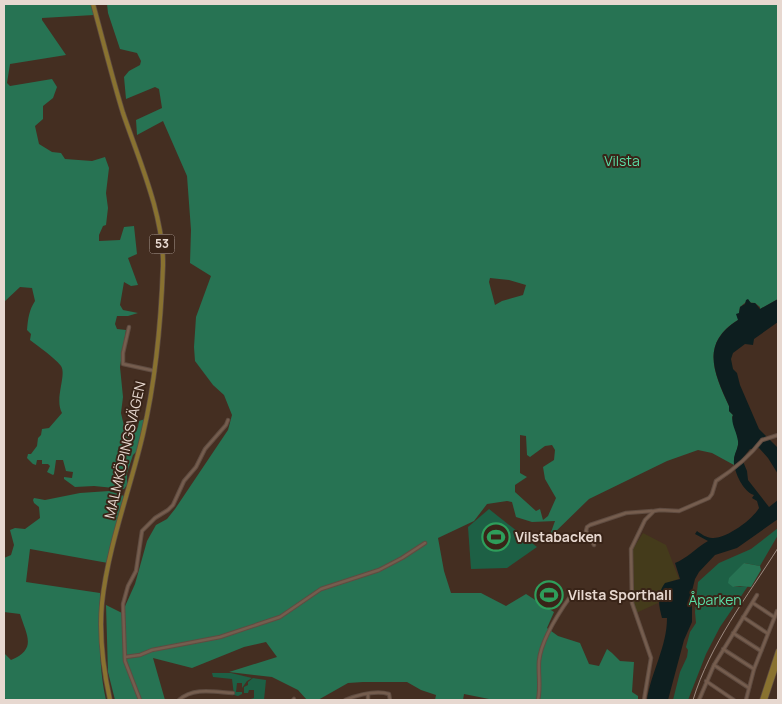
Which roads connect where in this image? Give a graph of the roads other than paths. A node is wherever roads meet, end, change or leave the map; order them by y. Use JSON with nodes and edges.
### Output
{"nodes":[{"id":1,"x":93,"y":4,"type":"edge"},
{"id":2,"x":129,"y":327,"type":"dead end"},
{"id":3,"x":155,"y":371,"type":"junction"},
{"id":4,"x":228,"y":420,"type":"dead end"},
{"id":5,"x":778,"y":436,"type":"edge"},
{"id":6,"x":654,"y":511,"type":"junction"},
{"id":7,"x":425,"y":543,"type":"dead end"},
{"id":8,"x":594,"y":545,"type":"dead end"},
{"id":9,"x":758,"y":595,"type":"dead end"},
{"id":10,"x":570,"y":597,"type":"dead end"},
{"id":11,"x":753,"y":603,"type":"junction"},
{"id":12,"x":776,"y":611,"type":"dead end"},
{"id":13,"x":774,"y":616,"type":"junction"},
{"id":14,"x":743,"y":618,"type":"junction"},
{"id":15,"x":733,"y":633,"type":"junction"},
{"id":16,"x":768,"y":633,"type":"junction"},
{"id":17,"x":723,"y":649,"type":"junction"},
{"id":18,"x":761,"y":651,"type":"junction"},
{"id":19,"x":778,"y":651,"type":"edge"},
{"id":20,"x":125,"y":657,"type":"junction"},
{"id":21,"x":778,"y":661,"type":"edge"},
{"id":22,"x":714,"y":665,"type":"junction"},
{"id":23,"x":754,"y":669,"type":"junction"},
{"id":24,"x":706,"y":682,"type":"junction"},
{"id":25,"x":749,"y":688,"type":"junction"},
{"id":26,"x":233,"y":692,"type":"dead end"},
{"id":27,"x":368,"y":694,"type":"junction"},
{"id":28,"x":110,"y":700,"type":"edge"},
{"id":29,"x":140,"y":700,"type":"edge"},
{"id":30,"x":179,"y":700,"type":"edge"},
{"id":31,"x":345,"y":700,"type":"edge"},
{"id":32,"x":368,"y":700,"type":"edge"},
{"id":33,"x":390,"y":700,"type":"edge"},
{"id":34,"x":538,"y":700,"type":"edge"},
{"id":35,"x":644,"y":700,"type":"edge"},
{"id":36,"x":699,"y":700,"type":"edge"},
{"id":37,"x":734,"y":700,"type":"edge"},
{"id":38,"x":746,"y":700,"type":"edge"},
{"id":39,"x":764,"y":700,"type":"edge"}],
"edges":[{"from":1,"to":3,"type":"main road","name":"MALMKÖPINGSVÄGEN","number":"53"},
{"from":2,"to":3,"type":"street"},
{"from":3,"to":28,"type":"main road","name":"MALMKÖPINGSVÄGEN","number":"53"},
{"from":4,"to":20,"type":"street"},
{"from":5,"to":6,"type":"street"},
{"from":6,"to":8,"type":"street"},
{"from":6,"to":35,"type":"street"},
{"from":7,"to":20,"type":"street"},
{"from":9,"to":11,"type":"street"},
{"from":10,"to":34,"type":"street"},
{"from":11,"to":13,"type":"street"},
{"from":11,"to":14,"type":"street"},
{"from":12,"to":13,"type":"street"},
{"from":13,"to":16,"type":"street"},
{"from":14,"to":15,"type":"street"},
{"from":14,"to":16,"type":"street"},
{"from":15,"to":17,"type":"street"},
{"from":15,"to":18,"type":"street"},
{"from":16,"to":18,"type":"street"},
{"from":17,"to":22,"type":"street"},
{"from":17,"to":23,"type":"street"},
{"from":18,"to":23,"type":"street"},
{"from":19,"to":39,"type":"main road"},
{"from":20,"to":29,"type":"street"},
{"from":21,"to":39,"type":"main road"},
{"from":22,"to":24,"type":"street"},
{"from":22,"to":25,"type":"street"},
{"from":23,"to":25,"type":"street"},
{"from":24,"to":36,"type":"street"},
{"from":24,"to":37,"type":"street"},
{"from":25,"to":38,"type":"street"},
{"from":26,"to":30,"type":"street"},
{"from":27,"to":31,"type":"street"},
{"from":27,"to":32,"type":"street"},
{"from":27,"to":33,"type":"street"}]}
